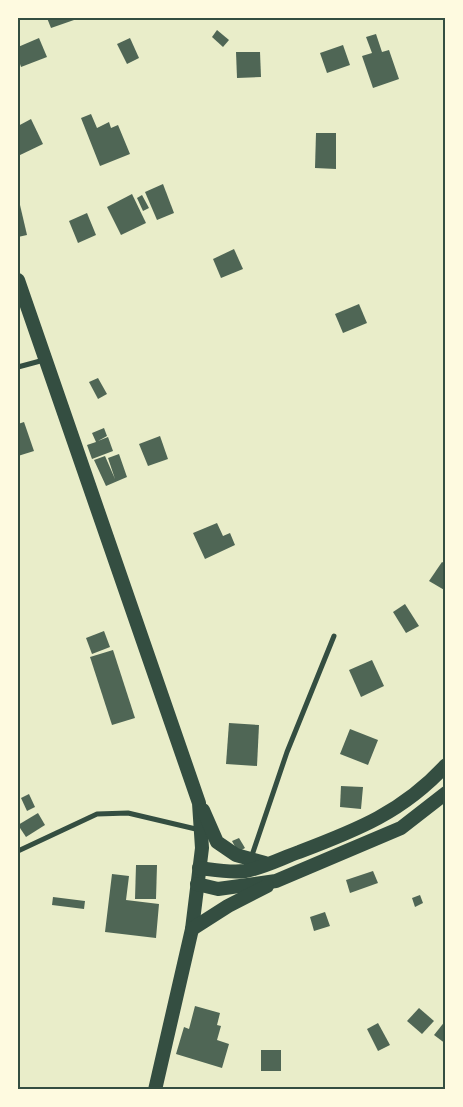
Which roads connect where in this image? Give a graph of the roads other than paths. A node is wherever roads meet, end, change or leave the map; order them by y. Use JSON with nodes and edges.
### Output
{"nodes":[{"id":1,"x":18,"y":280,"type":"edge"},
{"id":2,"x":44,"y":359,"type":"junction"},
{"id":3,"x":18,"y":367,"type":"edge"},
{"id":4,"x":334,"y":636,"type":"dead end"},
{"id":5,"x":446,"y":765,"type":"edge"},
{"id":6,"x":446,"y":793,"type":"edge"},
{"id":7,"x":199,"y":803,"type":"junction"},
{"id":8,"x":201,"y":830,"type":"junction"},
{"id":9,"x":18,"y":851,"type":"edge"},
{"id":10,"x":250,"y":860,"type":"junction"},
{"id":11,"x":268,"y":864,"type":"junction"},
{"id":12,"x":199,"y":868,"type":"junction"},
{"id":13,"x":276,"y":881,"type":"junction"},
{"id":14,"x":197,"y":884,"type":"junction"},
{"id":15,"x":192,"y":929,"type":"junction"},
{"id":16,"x":155,"y":1090,"type":"edge"}],
"edges":[{"from":1,"to":2,"type":"highway"},
{"from":2,"to":3,"type":"street"},
{"from":2,"to":7,"type":"highway"},
{"from":4,"to":10,"type":"street"},
{"from":5,"to":11,"type":"highway"},
{"from":6,"to":13,"type":"highway"},
{"from":7,"to":8,"type":"highway"},
{"from":7,"to":10,"type":"highway"},
{"from":8,"to":9,"type":"street"},
{"from":8,"to":12,"type":"highway"},
{"from":10,"to":11,"type":"highway"},
{"from":11,"to":12,"type":"highway"},
{"from":12,"to":14,"type":"highway"},
{"from":13,"to":14,"type":"highway"},
{"from":13,"to":15,"type":"highway"},
{"from":14,"to":15,"type":"highway"},
{"from":15,"to":16,"type":"highway"}]}
